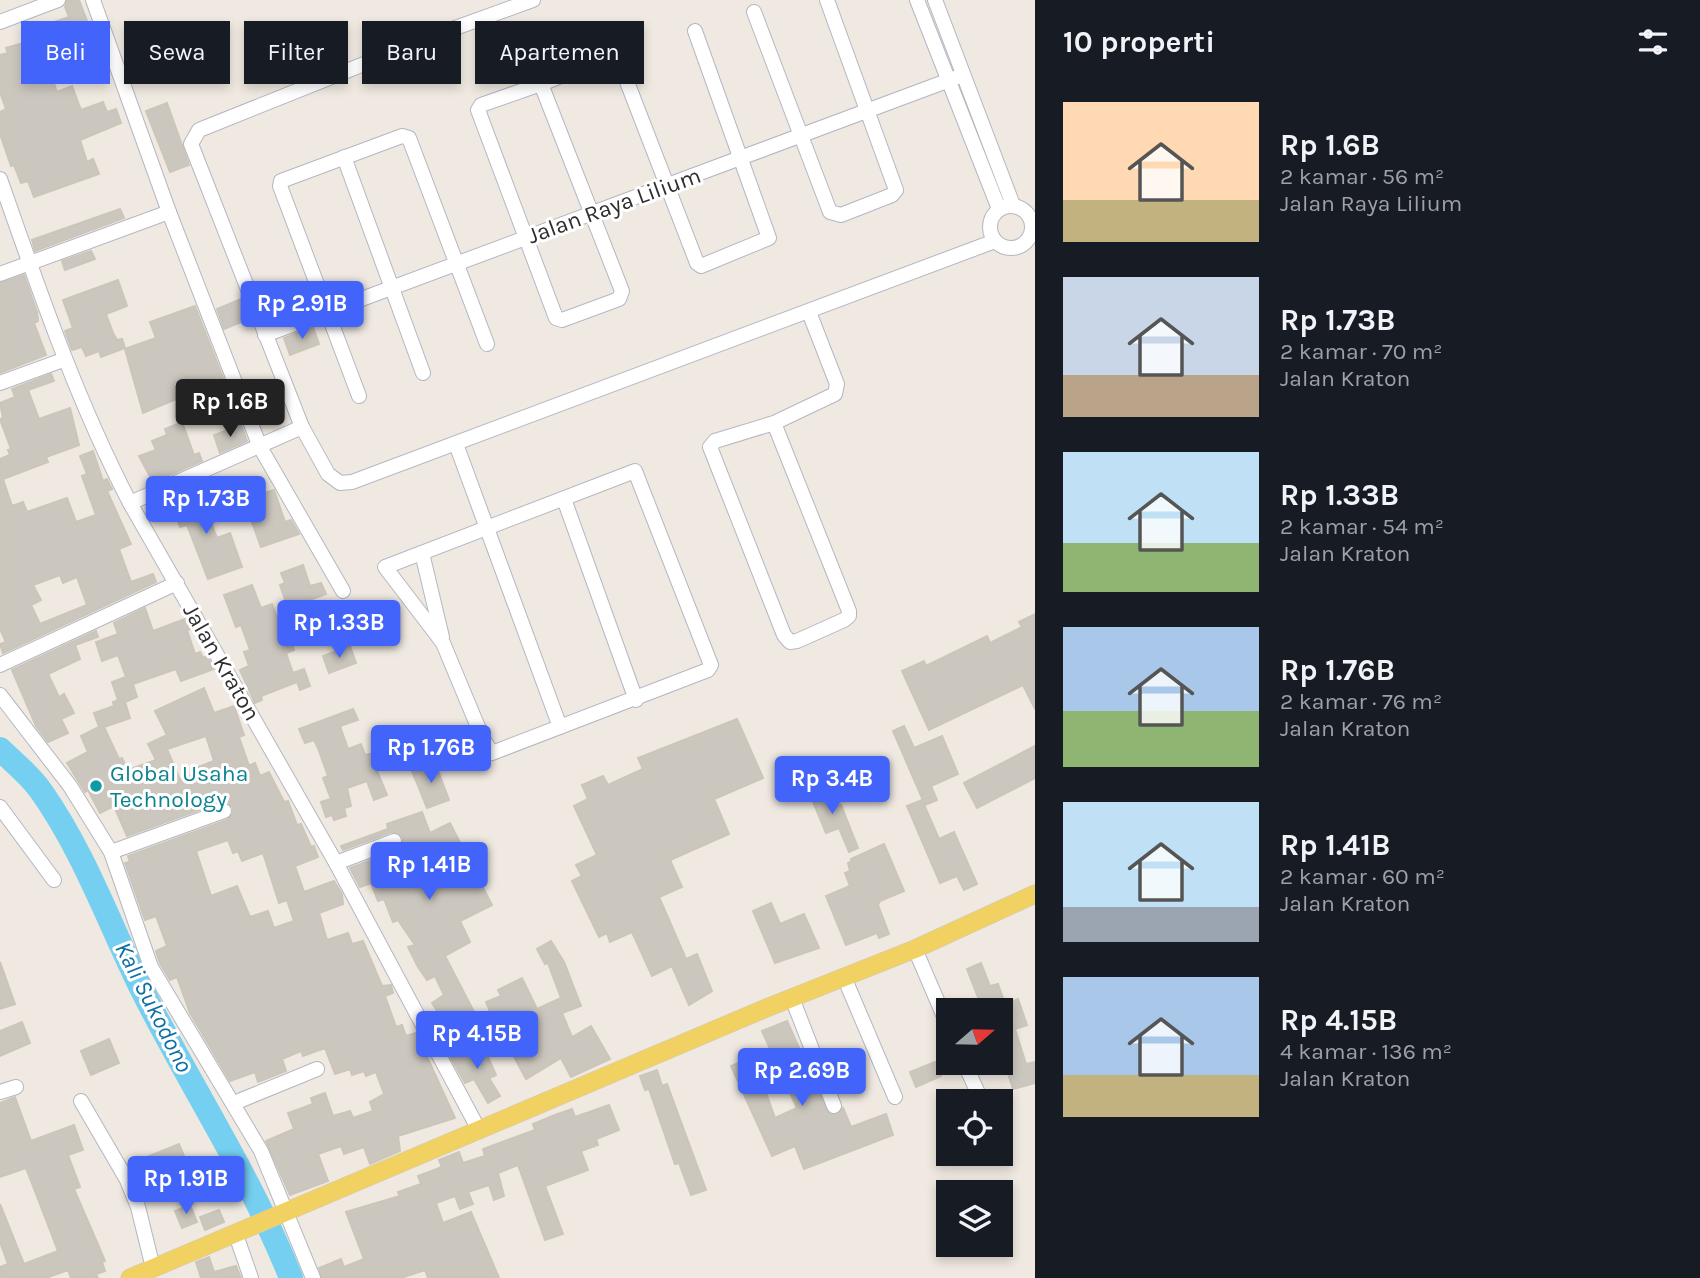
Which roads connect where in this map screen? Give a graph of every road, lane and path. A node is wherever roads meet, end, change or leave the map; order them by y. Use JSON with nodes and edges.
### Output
{"nodes":[{"id":1,"x":58,"y":0,"type":"edge"},
{"id":2,"x":93,"y":0,"type":"edge"},
{"id":3,"x":533,"y":0,"type":"edge"},
{"id":4,"x":827,"y":0,"type":"edge"},
{"id":5,"x":918,"y":0,"type":"edge"},
{"id":6,"x":936,"y":0,"type":"edge"},
{"id":7,"x":754,"y":12,"type":"dead end"},
{"id":8,"x":0,"y":22,"type":"edge"},
{"id":9,"x":695,"y":31,"type":"dead end"},
{"id":10,"x":963,"y":75,"type":"junction"},
{"id":11,"x":948,"y":81,"type":"junction"},
{"id":12,"x":541,"y":84,"type":"joint"},
{"id":13,"x":627,"y":84,"type":"edge"},
{"id":14,"x":867,"y":111,"type":"junction"},
{"id":15,"x":801,"y":136,"type":"junction"},
{"id":16,"x":344,"y":157,"type":"junction"},
{"id":17,"x":741,"y":158,"type":"junction"},
{"id":18,"x":0,"y":179,"type":"edge"},
{"id":19,"x":668,"y":185,"type":"junction"},
{"id":20,"x":169,"y":212,"type":"junction"},
{"id":21,"x":592,"y":213,"type":"junction"},
{"id":22,"x":1023,"y":213,"type":"edge"},
{"id":23,"x":6,"y":214,"type":"edge"},
{"id":24,"x":525,"y":238,"type":"junction"},
{"id":25,"x":995,"y":241,"type":"junction"},
{"id":26,"x":457,"y":263,"type":"junction"},
{"id":27,"x":30,"y":264,"type":"junction"},
{"id":28,"x":0,"y":274,"type":"edge"},
{"id":29,"x":390,"y":288,"type":"junction"},
{"id":30,"x":328,"y":311,"type":"junction"},
{"id":31,"x":809,"y":312,"type":"junction"},
{"id":32,"x":265,"y":335,"type":"junction"},
{"id":33,"x":487,"y":344,"type":"dead end"},
{"id":34,"x":63,"y":360,"type":"junction"},
{"id":35,"x":423,"y":373,"type":"dead end"},
{"id":36,"x":0,"y":383,"type":"edge"},
{"id":37,"x":359,"y":396,"type":"dead end"},
{"id":38,"x":774,"y":423,"type":"junction"},
{"id":39,"x":302,"y":427,"type":"junction"},
{"id":40,"x":456,"y":444,"type":"junction"},
{"id":41,"x":260,"y":447,"type":"junction"},
{"id":42,"x":564,"y":499,"type":"junction"},
{"id":43,"x":130,"y":503,"type":"junction"},
{"id":44,"x":488,"y":526,"type":"junction"},
{"id":45,"x":422,"y":553,"type":"junction"},
{"id":46,"x":177,"y":583,"type":"junction"},
{"id":47,"x":343,"y":591,"type":"dead end"},
{"id":48,"x":443,"y":643,"type":"junction"},
{"id":49,"x":0,"y":665,"type":"edge"},
{"id":50,"x":0,"y":695,"type":"edge"},
{"id":51,"x":636,"y":700,"type":"junction"},
{"id":52,"x":560,"y":727,"type":"junction"},
{"id":53,"x":0,"y":807,"type":"edge"},
{"id":54,"x":224,"y":811,"type":"dead end"},
{"id":55,"x":394,"y":841,"type":"dead end"},
{"id":56,"x":111,"y":852,"type":"junction"},
{"id":57,"x":336,"y":863,"type":"junction"},
{"id":58,"x":54,"y":880,"type":"dead end"},
{"id":59,"x":1035,"y":894,"type":"edge"},
{"id":60,"x":915,"y":949,"type":"junction"},
{"id":61,"x":844,"y":977,"type":"junction"},
{"id":62,"x":792,"y":998,"type":"junction"},
{"id":63,"x":936,"y":998,"type":"edge"},
{"id":64,"x":317,"y":1069,"type":"dead end"},
{"id":65,"x":16,"y":1087,"type":"dead end"},
{"id":66,"x":0,"y":1092,"type":"edge"},
{"id":67,"x":895,"y":1097,"type":"dead end"},
{"id":68,"x":82,"y":1101,"type":"dead end"},
{"id":69,"x":234,"y":1103,"type":"junction"},
{"id":70,"x":834,"y":1106,"type":"dead end"},
{"id":71,"x":479,"y":1130,"type":"junction"},
{"id":72,"x":280,"y":1217,"type":"junction"},
{"id":73,"x":240,"y":1234,"type":"junction"},
{"id":74,"x":153,"y":1268,"type":"junction"},
{"id":75,"x":130,"y":1278,"type":"edge"},
{"id":76,"x":251,"y":1278,"type":"edge"},
{"id":77,"x":313,"y":1278,"type":"edge"}],
"edges":[{"from":1,"to":8,"type":"street"},
{"from":2,"to":20,"type":"street"},
{"from":3,"to":32,"type":"street"},
{"from":4,"to":14,"type":"street"},
{"from":5,"to":11,"type":"street"},
{"from":6,"to":10,"type":"street"},
{"from":7,"to":15,"type":"street"},
{"from":9,"to":17,"type":"street"},
{"from":10,"to":11,"type":"street","name":"Jalan Raya Lilium"},
{"from":10,"to":22,"type":"street"},
{"from":11,"to":14,"type":"street","name":"Jalan Raya Lilium"},
{"from":11,"to":22,"type":"street"},
{"from":12,"to":21,"type":"street"},
{"from":12,"to":24,"type":"street"},
{"from":13,"to":19,"type":"street"},
{"from":14,"to":15,"type":"street","name":"Jalan Raya Lilium"},
{"from":14,"to":15,"type":"street"},
{"from":15,"to":17,"type":"street","name":"Jalan Raya Lilium"},
{"from":16,"to":26,"type":"street"},
{"from":16,"to":29,"type":"street"},
{"from":16,"to":30,"type":"street"},
{"from":17,"to":19,"type":"street","name":"Jalan Raya Lilium"},
{"from":17,"to":19,"type":"street"},
{"from":18,"to":23,"type":"street","name":"Jalan Kraton"},
{"from":19,"to":21,"type":"street","name":"Jalan Raya Lilium"},
{"from":20,"to":27,"type":"street"},
{"from":20,"to":41,"type":"street"},
{"from":21,"to":24,"type":"street","name":"Jalan Raya Lilium"},
{"from":21,"to":24,"type":"street"},
{"from":22,"to":25,"type":"street"},
{"from":22,"to":25,"type":"street"},
{"from":23,"to":27,"type":"street","name":"Jalan Kraton"},
{"from":24,"to":26,"type":"street","name":"Jalan Raya Lilium"},
{"from":25,"to":31,"type":"street"},
{"from":26,"to":29,"type":"street","name":"Jalan Raya Lilium"},
{"from":26,"to":33,"type":"street"},
{"from":27,"to":28,"type":"street"},
{"from":27,"to":34,"type":"street","name":"Jalan Kraton"},
{"from":29,"to":30,"type":"street","name":"Jalan Raya Lilium"},
{"from":29,"to":35,"type":"street"},
{"from":30,"to":32,"type":"street","name":"Jalan Raya Lilium"},
{"from":30,"to":37,"type":"street"},
{"from":31,"to":38,"type":"street"},
{"from":31,"to":40,"type":"street"},
{"from":32,"to":39,"type":"street"},
{"from":34,"to":36,"type":"street"},
{"from":34,"to":43,"type":"street","name":"Jalan Kraton"},
{"from":38,"to":38,"type":"street"},
{"from":39,"to":40,"type":"street"},
{"from":39,"to":41,"type":"street"},
{"from":40,"to":44,"type":"street"},
{"from":41,"to":43,"type":"street"},
{"from":41,"to":47,"type":"street"},
{"from":42,"to":44,"type":"street"},
{"from":42,"to":51,"type":"street"},
{"from":42,"to":51,"type":"street"},
{"from":43,"to":46,"type":"street","name":"Jalan Kraton"},
{"from":44,"to":45,"type":"street"},
{"from":44,"to":52,"type":"street"},
{"from":45,"to":48,"type":"street"},
{"from":45,"to":48,"type":"street"},
{"from":46,"to":49,"type":"street"},
{"from":46,"to":57,"type":"street","name":"Jalan Kraton"},
{"from":48,"to":52,"type":"street"},
{"from":50,"to":56,"type":"street"},
{"from":51,"to":52,"type":"street"},
{"from":53,"to":58,"type":"street"},
{"from":54,"to":56,"type":"street"},
{"from":55,"to":57,"type":"street"},
{"from":56,"to":69,"type":"street"},
{"from":57,"to":71,"type":"street","name":"Jalan Kraton"},
{"from":59,"to":60,"type":"main road"},
{"from":60,"to":61,"type":"main road"},
{"from":60,"to":63,"type":"street"},
{"from":61,"to":62,"type":"main road"},
{"from":61,"to":67,"type":"street"},
{"from":62,"to":70,"type":"street"},
{"from":62,"to":71,"type":"main road"},
{"from":64,"to":69,"type":"street"},
{"from":65,"to":66,"type":"street"},
{"from":68,"to":74,"type":"street"},
{"from":69,"to":72,"type":"street"},
{"from":71,"to":72,"type":"main road"},
{"from":72,"to":73,"type":"main road"},
{"from":72,"to":77,"type":"street"},
{"from":73,"to":74,"type":"main road"},
{"from":73,"to":76,"type":"street"},
{"from":74,"to":75,"type":"main road"}]}
